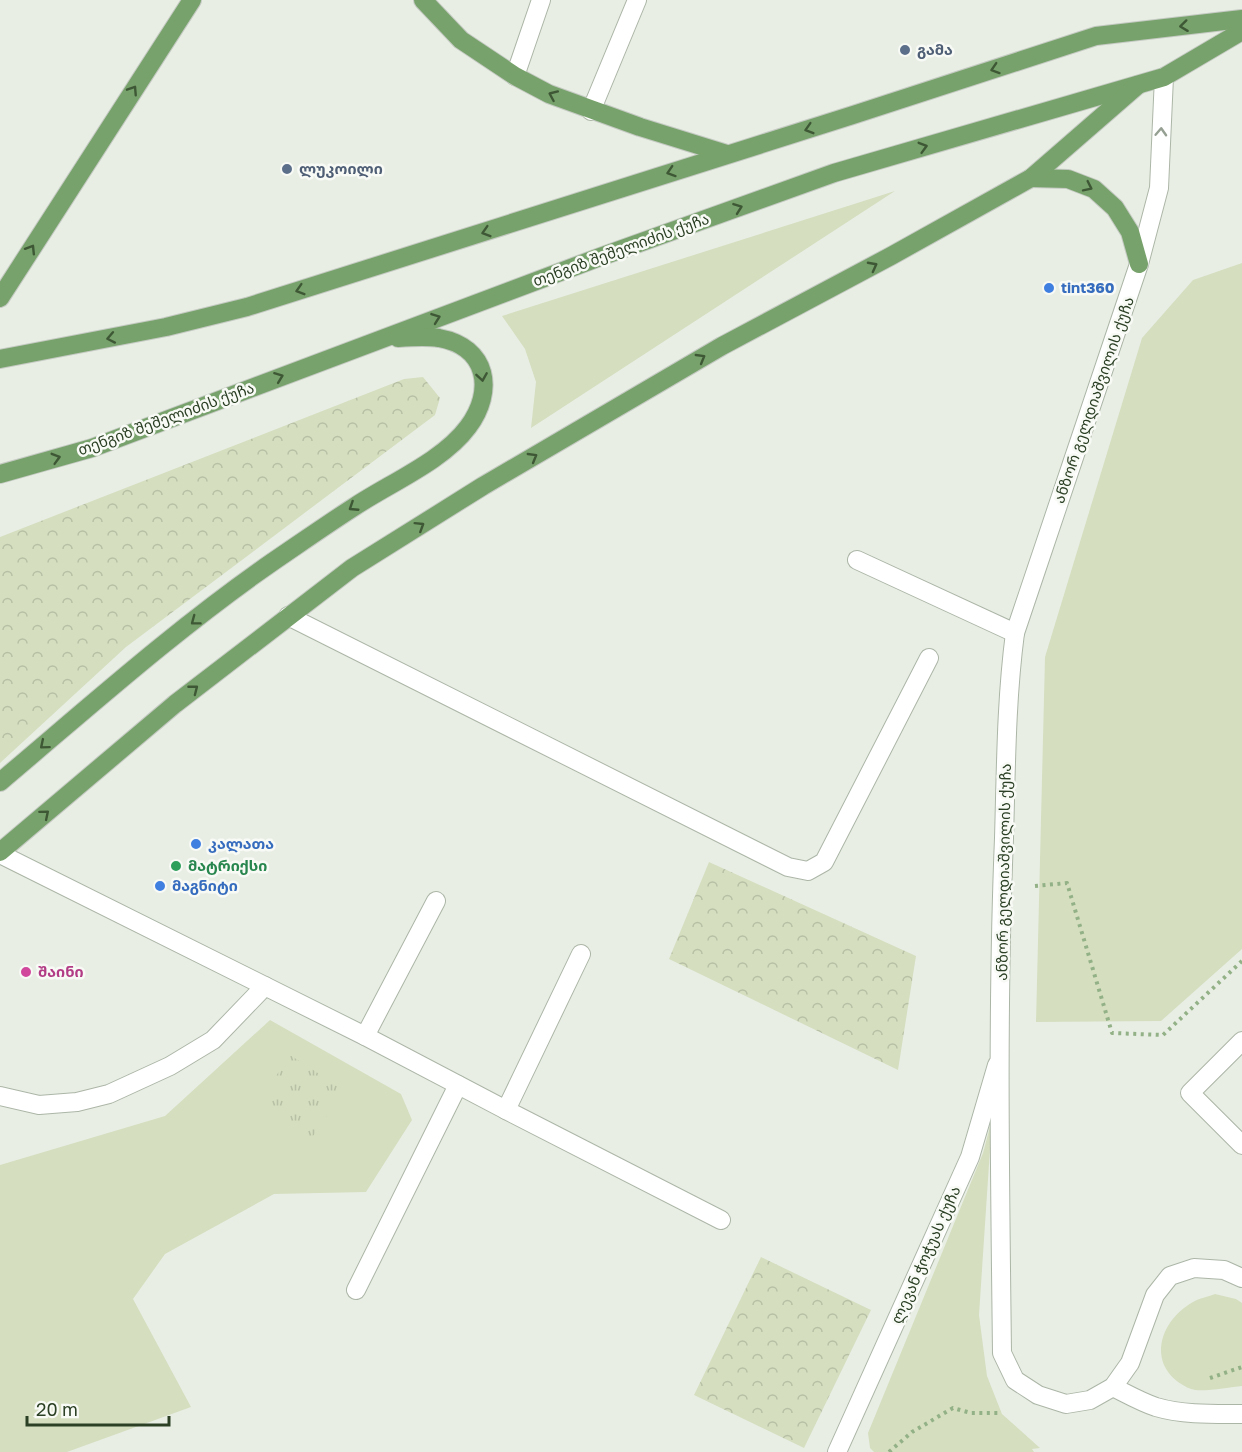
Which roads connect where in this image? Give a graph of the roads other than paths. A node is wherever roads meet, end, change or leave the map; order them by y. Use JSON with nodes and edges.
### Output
{"nodes":[{"id":1,"x":192,"y":0,"type":"edge"},
{"id":2,"x":423,"y":0,"type":"edge"},
{"id":3,"x":541,"y":0,"type":"edge"},
{"id":4,"x":637,"y":0,"type":"edge"},
{"id":5,"x":1242,"y":19,"type":"edge"},
{"id":6,"x":1242,"y":31,"type":"edge"},
{"id":7,"x":514,"y":76,"type":"junction"},
{"id":8,"x":1164,"y":77,"type":"junction"},
{"id":9,"x":1138,"y":85,"type":"junction"},
{"id":10,"x":591,"y":111,"type":"junction"},
{"id":11,"x":727,"y":154,"type":"junction"},
{"id":12,"x":1031,"y":178,"type":"junction"},
{"id":13,"x":1139,"y":264,"type":"junction"},
{"id":14,"x":0,"y":298,"type":"edge"},
{"id":15,"x":381,"y":339,"type":"junction"},
{"id":16,"x":0,"y":359,"type":"edge"},
{"id":17,"x":0,"y":474,"type":"edge"},
{"id":18,"x":857,"y":560,"type":"dead end"},
{"id":19,"x":288,"y":616,"type":"junction"},
{"id":20,"x":1015,"y":633,"type":"junction"},
{"id":21,"x":929,"y":658,"type":"dead end"},
{"id":22,"x":0,"y":782,"type":"edge"},
{"id":23,"x":0,"y":853,"type":"edge"},
{"id":24,"x":436,"y":901,"type":"dead end"},
{"id":25,"x":581,"y":954,"type":"dead end"},
{"id":26,"x":265,"y":986,"type":"junction"},
{"id":27,"x":366,"y":1036,"type":"junction"},
{"id":28,"x":1242,"y":1041,"type":"edge"},
{"id":29,"x":1000,"y":1052,"type":"junction"},
{"id":30,"x":458,"y":1085,"type":"junction"},
{"id":31,"x":0,"y":1096,"type":"edge"},
{"id":32,"x":506,"y":1110,"type":"junction"},
{"id":33,"x":1242,"y":1145,"type":"edge"},
{"id":34,"x":721,"y":1220,"type":"dead end"},
{"id":35,"x":1242,"y":1278,"type":"edge"},
{"id":36,"x":356,"y":1290,"type":"dead end"},
{"id":37,"x":1113,"y":1386,"type":"junction"},
{"id":38,"x":1242,"y":1414,"type":"edge"},
{"id":39,"x":844,"y":1449,"type":"edge"}],
"edges":[{"from":14,"to":1,"type":"main road","one_way":true},
{"from":2,"to":7,"type":"main road"},
{"from":3,"to":7,"type":"street"},
{"from":4,"to":10,"type":"street"},
{"from":5,"to":11,"type":"main road","one_way":true},
{"from":6,"to":8,"type":"main road","name":"თენგიზ შეშელიძის ქუჩა"},
{"from":10,"to":7,"type":"main road","one_way":true},
{"from":8,"to":9,"type":"main road","name":"თენგიზ შეშელიძის ქუჩა"},
{"from":13,"to":8,"type":"street","name":"ანზორ გელდიაშვილის ქუჩა","one_way":true},
{"from":9,"to":12,"type":"main road"},
{"from":15,"to":9,"type":"main road","name":"თენგიზ შეშელიძის ქუჩა","one_way":true},
{"from":10,"to":11,"type":"main road"},
{"from":11,"to":16,"type":"main road","one_way":true},
{"from":12,"to":13,"type":"main road","one_way":true},
{"from":19,"to":12,"type":"main road","one_way":true},
{"from":13,"to":20,"type":"street","name":"ანზორ გელდიაშვილის ქუჩა"},
{"from":17,"to":15,"type":"main road","name":"თენგიზ შეშელიძის ქუჩა","one_way":true},
{"from":15,"to":22,"type":"main road","one_way":true},
{"from":18,"to":20,"type":"street"},
{"from":19,"to":21,"type":"street"},
{"from":23,"to":19,"type":"main road","one_way":true},
{"from":20,"to":29,"type":"street","name":"ანზორ გელდიაშვილის ქუჩა"},
{"from":23,"to":26,"type":"street"},
{"from":24,"to":27,"type":"street"},
{"from":25,"to":32,"type":"street"},
{"from":26,"to":27,"type":"street"},
{"from":26,"to":31,"type":"street"},
{"from":27,"to":30,"type":"street"},
{"from":28,"to":33,"type":"street"},
{"from":29,"to":37,"type":"street","name":"ანზორ გელდიაშვილის ქუჩა"},
{"from":29,"to":39,"type":"street","name":"ლევან ჭოჭუას ქუჩა"},
{"from":30,"to":32,"type":"street"},
{"from":30,"to":36,"type":"street"},
{"from":32,"to":34,"type":"street"},
{"from":35,"to":37,"type":"street","name":"ანზორ გელდიაშვილის ქუჩა"},
{"from":37,"to":38,"type":"street"}]}
